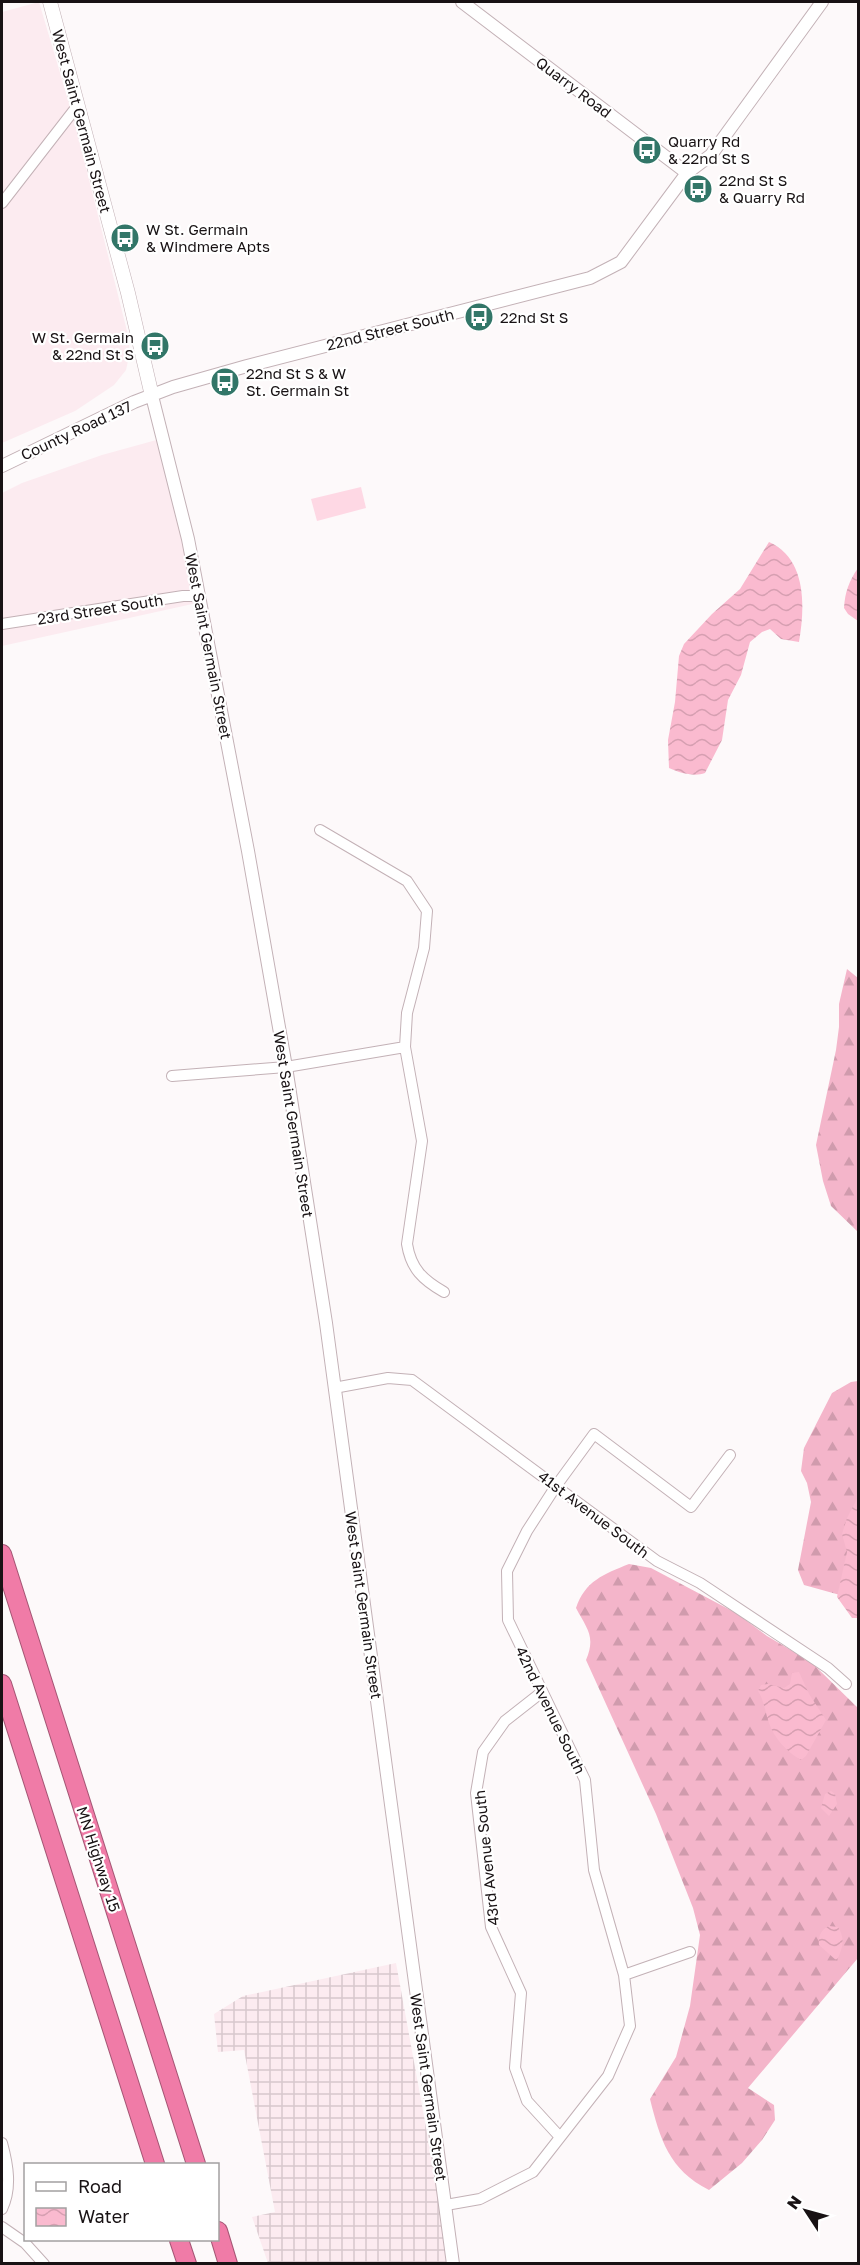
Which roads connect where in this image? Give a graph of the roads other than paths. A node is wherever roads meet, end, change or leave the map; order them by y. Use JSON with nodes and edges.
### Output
{"nodes":[{"id":1,"x":50,"y":2,"type":"edge"},
{"id":2,"x":462,"y":2,"type":"edge"},
{"id":3,"x":822,"y":2,"type":"edge"},
{"id":4,"x":78,"y":105,"type":"junction"},
{"id":5,"x":687,"y":173,"type":"junction"},
{"id":6,"x":2,"y":203,"type":"edge"},
{"id":7,"x":152,"y":396,"type":"junction"},
{"id":8,"x":2,"y":466,"type":"edge"},
{"id":9,"x":200,"y":596,"type":"junction"},
{"id":10,"x":2,"y":624,"type":"edge"},
{"id":11,"x":320,"y":830,"type":"dead end"},
{"id":12,"x":405,"y":1047,"type":"junction"},
{"id":13,"x":286,"y":1067,"type":"junction"},
{"id":14,"x":172,"y":1076,"type":"dead end"},
{"id":15,"x":444,"y":1292,"type":"dead end"},
{"id":16,"x":334,"y":1388,"type":"junction"},
{"id":17,"x":730,"y":1455,"type":"dead end"},
{"id":18,"x":555,"y":1486,"type":"junction"},
{"id":19,"x":2,"y":1554,"type":"edge"},
{"id":20,"x":2,"y":1684,"type":"edge"},
{"id":21,"x":846,"y":1684,"type":"dead end"},
{"id":22,"x":542,"y":1692,"type":"junction"},
{"id":23,"x":690,"y":1952,"type":"dead end"},
{"id":24,"x":624,"y":1975,"type":"junction"},
{"id":25,"x":560,"y":2136,"type":"junction"},
{"id":26,"x":2,"y":2143,"type":"edge"},
{"id":27,"x":155,"y":2163,"type":"edge"},
{"id":28,"x":196,"y":2163,"type":"edge"},
{"id":29,"x":446,"y":2205,"type":"junction"},
{"id":30,"x":2,"y":2209,"type":"edge"},
{"id":31,"x":2,"y":2227,"type":"edge"},
{"id":32,"x":219,"y":2233,"type":"edge"},
{"id":33,"x":179,"y":2241,"type":"edge"},
{"id":34,"x":44,"y":2264,"type":"edge"},
{"id":35,"x":187,"y":2264,"type":"edge"},
{"id":36,"x":228,"y":2264,"type":"edge"},
{"id":37,"x":453,"y":2264,"type":"edge"}],
"edges":[{"from":1,"to":4,"type":"main road","name":"West Saint Germain Street"},
{"from":2,"to":5,"type":"street","name":"Quarry Road"},
{"from":3,"to":5,"type":"street","name":"22nd Street South"},
{"from":4,"to":6,"type":"street"},
{"from":4,"to":7,"type":"main road","name":"West Saint Germain Street"},
{"from":5,"to":7,"type":"street","name":"22nd Street South"},
{"from":7,"to":8,"type":"street","name":"County Road 137"},
{"from":7,"to":9,"type":"street","name":"West Saint Germain Street"},
{"from":9,"to":10,"type":"street","name":"23rd Street South"},
{"from":9,"to":13,"type":"street","name":"West Saint Germain Street"},
{"from":11,"to":12,"type":"street"},
{"from":12,"to":13,"type":"street"},
{"from":12,"to":15,"type":"street"},
{"from":13,"to":14,"type":"street"},
{"from":13,"to":16,"type":"street","name":"West Saint Germain Street"},
{"from":16,"to":18,"type":"street","name":"41st Avenue South"},
{"from":16,"to":29,"type":"street","name":"West Saint Germain Street"},
{"from":17,"to":18,"type":"street","name":"42nd Avenue South"},
{"from":18,"to":21,"type":"street","name":"41st Avenue South"},
{"from":18,"to":22,"type":"street","name":"42nd Avenue South"},
{"from":19,"to":28,"type":"highway","name":"MN Highway 15"},
{"from":20,"to":27,"type":"highway"},
{"from":22,"to":24,"type":"street","name":"42nd Avenue South"},
{"from":22,"to":25,"type":"street","name":"43rd Avenue South"},
{"from":23,"to":24,"type":"street"},
{"from":24,"to":25,"type":"street","name":"42nd Avenue South"},
{"from":25,"to":29,"type":"street","name":"42nd Avenue South"},
{"from":26,"to":30,"type":"street"},
{"from":29,"to":37,"type":"street","name":"West Saint Germain Street"},
{"from":31,"to":34,"type":"street"},
{"from":32,"to":36,"type":"highway"},
{"from":33,"to":35,"type":"highway"}]}
